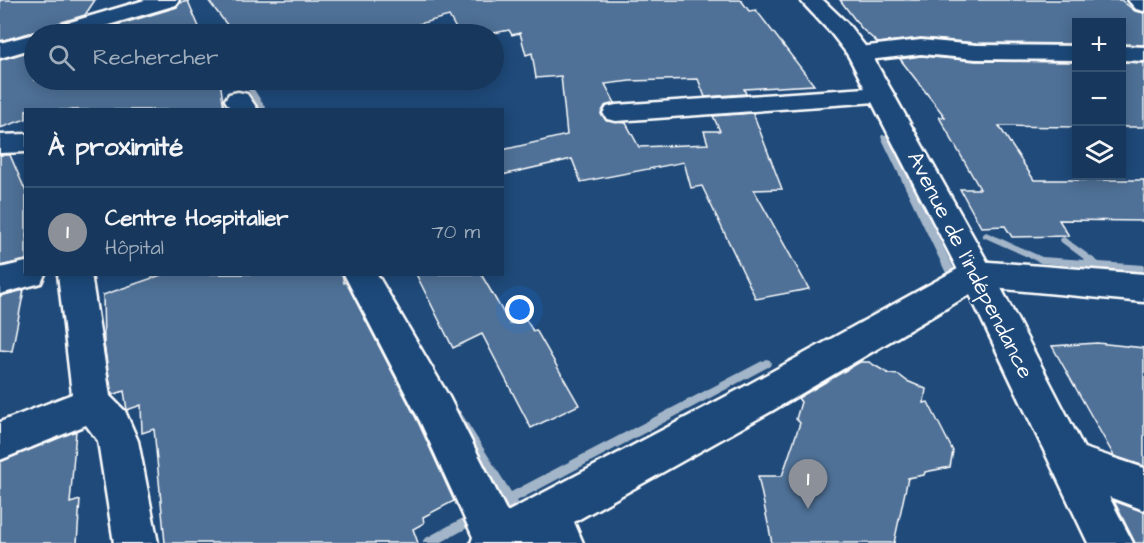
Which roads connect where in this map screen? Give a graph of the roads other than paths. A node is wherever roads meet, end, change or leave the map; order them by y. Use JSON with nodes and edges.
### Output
{"nodes":[{"id":1,"x":168,"y":0,"type":"edge"},
{"id":2,"x":811,"y":0,"type":"edge"},
{"id":3,"x":1139,"y":0,"type":"edge"},
{"id":4,"x":1144,"y":4,"type":"edge"},
{"id":5,"x":88,"y":24,"type":"edge"},
{"id":6,"x":24,"y":44,"type":"edge"},
{"id":7,"x":0,"y":51,"type":"edge"},
{"id":8,"x":1072,"y":53,"type":"edge"},
{"id":9,"x":1126,"y":53,"type":"edge"},
{"id":10,"x":859,"y":54,"type":"junction"},
{"id":11,"x":1144,"y":54,"type":"edge"},
{"id":12,"x":881,"y":94,"type":"junction"},
{"id":13,"x":616,"y":113,"type":"dead end"},
{"id":14,"x":24,"y":143,"type":"edge"},
{"id":15,"x":0,"y":144,"type":"edge"},
{"id":16,"x":977,"y":274,"type":"junction"},
{"id":17,"x":24,"y":275,"type":"edge"},
{"id":18,"x":74,"y":276,"type":"edge"},
{"id":19,"x":361,"y":276,"type":"edge"},
{"id":20,"x":0,"y":281,"type":"edge"},
{"id":21,"x":1144,"y":288,"type":"edge"},
{"id":22,"x":92,"y":404,"type":"junction"},
{"id":23,"x":0,"y":441,"type":"edge"},
{"id":24,"x":1072,"y":464,"type":"junction"},
{"id":25,"x":1144,"y":489,"type":"edge"},
{"id":26,"x":553,"y":529,"type":"edge"},
{"id":27,"x":497,"y":542,"type":"edge"},
{"id":28,"x":136,"y":543,"type":"edge"},
{"id":29,"x":1112,"y":543,"type":"edge"}],
"edges":[{"from":1,"to":5,"type":"street"},
{"from":2,"to":10,"type":"street","name":"Avenue de l'indépendance"},
{"from":3,"to":4,"type":"street"},
{"from":6,"to":7,"type":"street"},
{"from":8,"to":10,"type":"street"},
{"from":9,"to":11,"type":"street"},
{"from":10,"to":12,"type":"street","name":"Avenue de l'indépendance"},
{"from":12,"to":13,"type":"street"},
{"from":12,"to":16,"type":"street","name":"Avenue de l'indépendance"},
{"from":14,"to":15,"type":"street"},
{"from":16,"to":21,"type":"street"},
{"from":16,"to":24,"type":"street","name":"Avenue de l'indépendance"},
{"from":16,"to":26,"type":"street"},
{"from":17,"to":20,"type":"street"},
{"from":18,"to":22,"type":"street"},
{"from":19,"to":27,"type":"street"},
{"from":22,"to":23,"type":"street"},
{"from":22,"to":28,"type":"street"},
{"from":24,"to":25,"type":"street"},
{"from":24,"to":29,"type":"street","name":"Avenue de l'indépendance"},
{"from":26,"to":27,"type":"street"}]}
